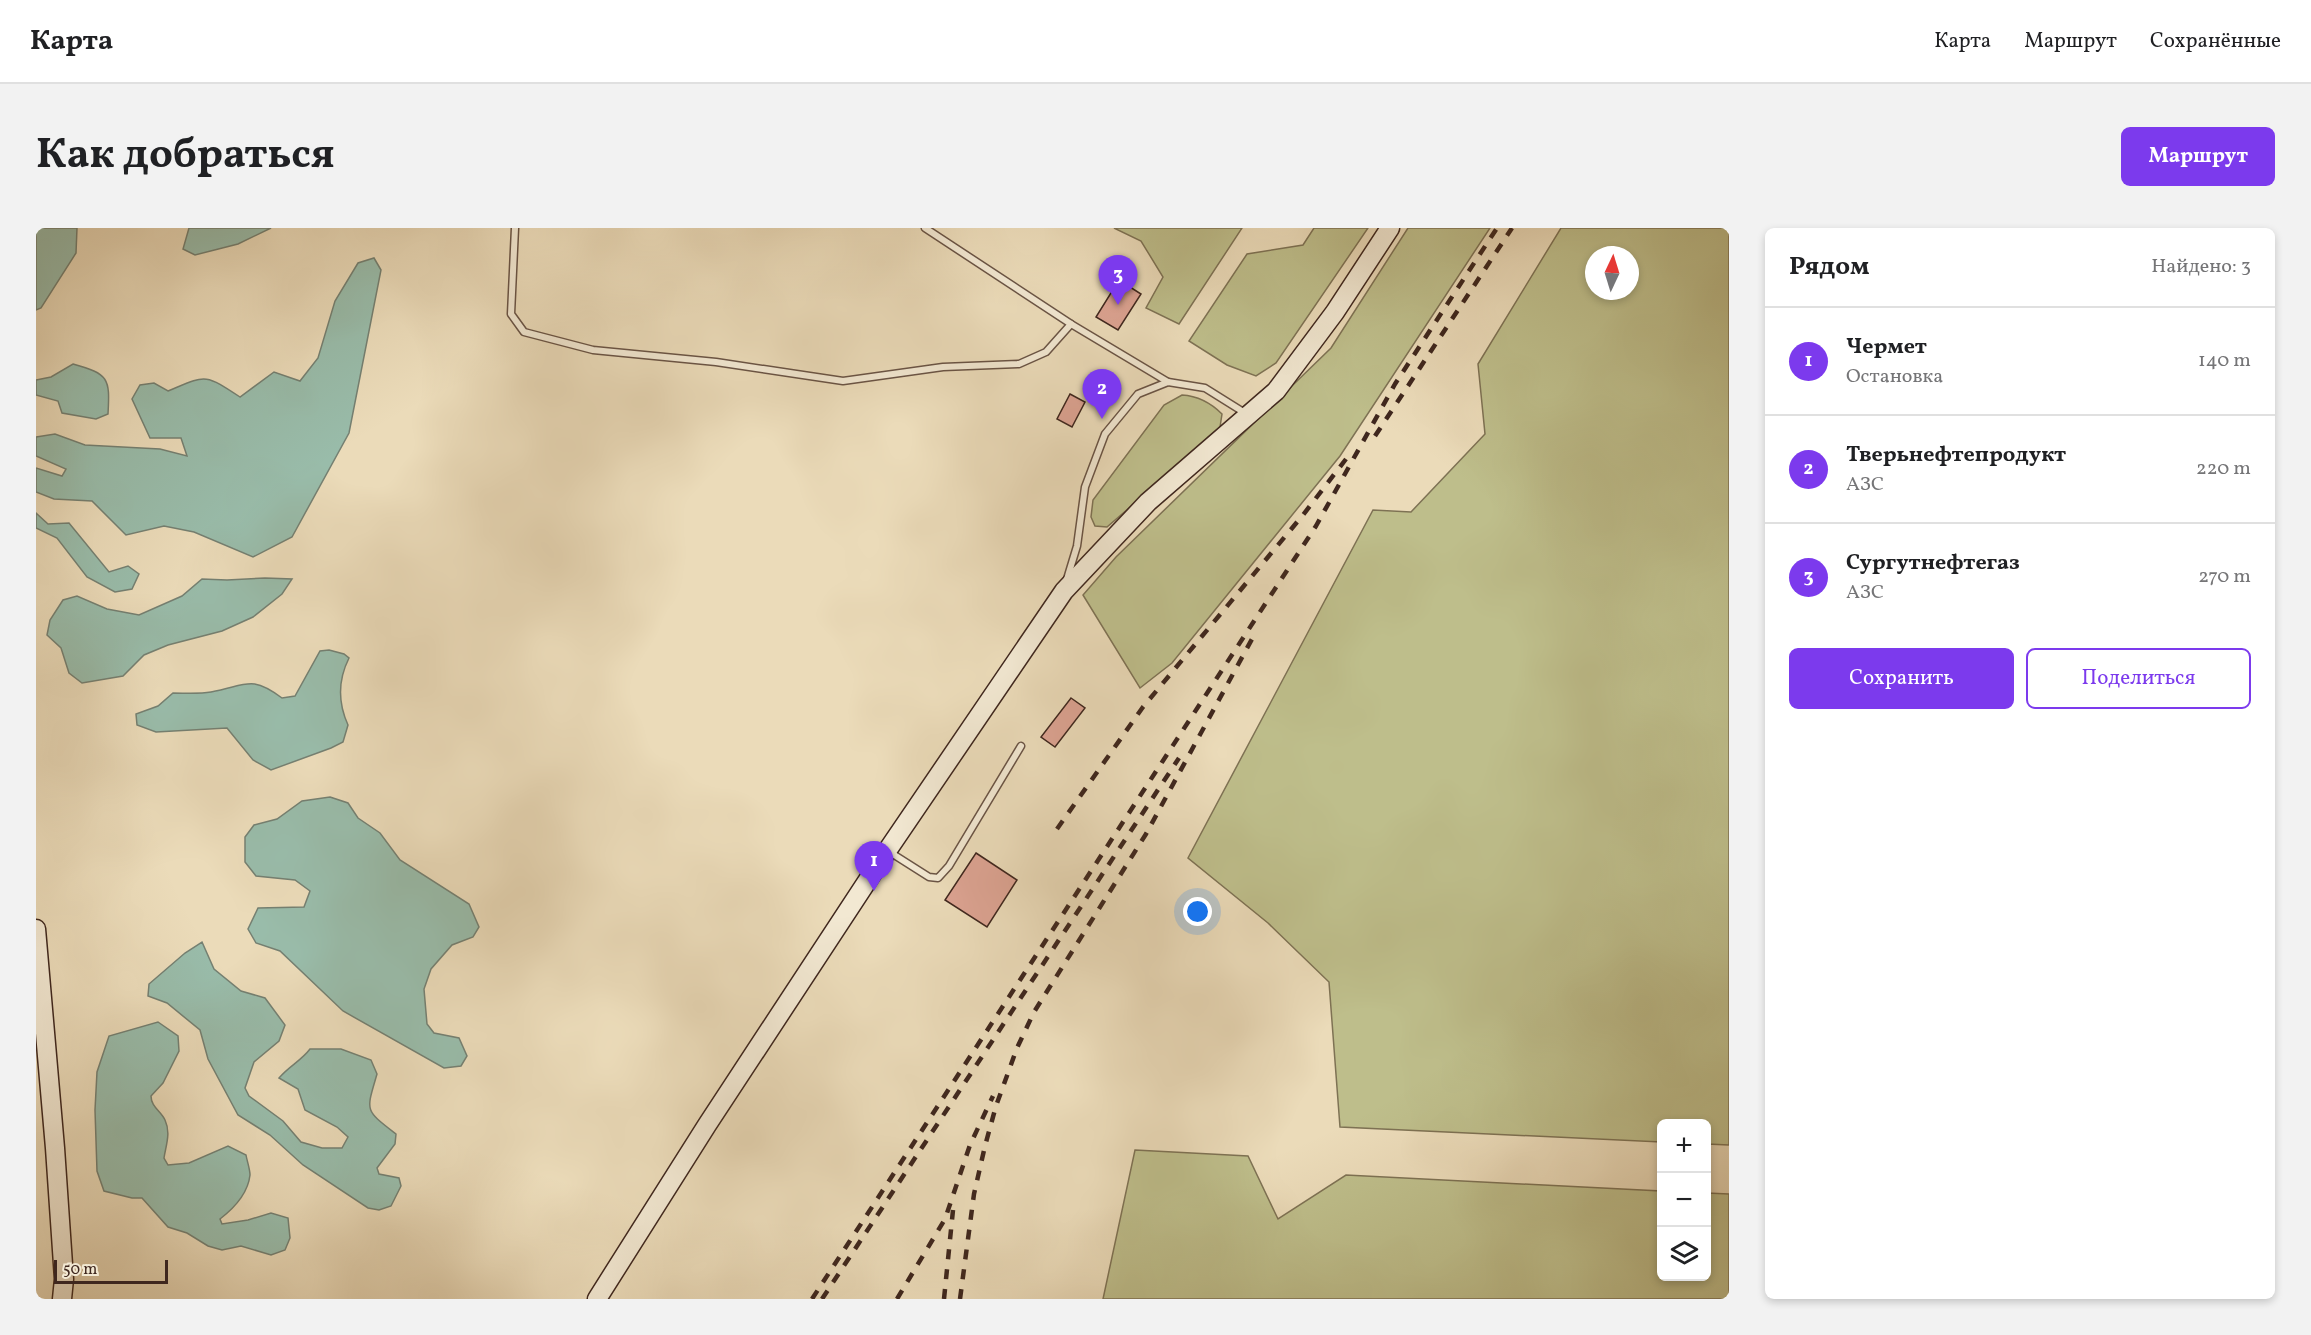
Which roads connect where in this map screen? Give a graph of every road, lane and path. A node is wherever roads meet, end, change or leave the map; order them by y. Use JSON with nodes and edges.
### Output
{"nodes":[{"id":1,"x":515,"y":228,"type":"edge"},
{"id":2,"x":925,"y":228,"type":"edge"},
{"id":3,"x":1390,"y":228,"type":"edge"},
{"id":4,"x":1071,"y":324,"type":"junction"},
{"id":5,"x":1168,"y":382,"type":"junction"},
{"id":6,"x":1248,"y":415,"type":"junction"},
{"id":7,"x":1064,"y":591,"type":"junction"},
{"id":8,"x":1021,"y":746,"type":"dead end"},
{"id":9,"x":887,"y":851,"type":"junction"},
{"id":10,"x":36,"y":929,"type":"edge"},
{"id":11,"x":62,"y":1299,"type":"edge"},
{"id":12,"x":597,"y":1299,"type":"edge"}],
"edges":[{"from":1,"to":4,"type":"lane"},
{"from":2,"to":4,"type":"lane"},
{"from":3,"to":6,"type":"street"},
{"from":4,"to":5,"type":"lane"},
{"from":5,"to":6,"type":"lane"},
{"from":5,"to":7,"type":"lane"},
{"from":6,"to":7,"type":"street"},
{"from":7,"to":9,"type":"street"},
{"from":8,"to":9,"type":"lane"},
{"from":9,"to":12,"type":"street"},
{"from":10,"to":11,"type":"street"}]}
